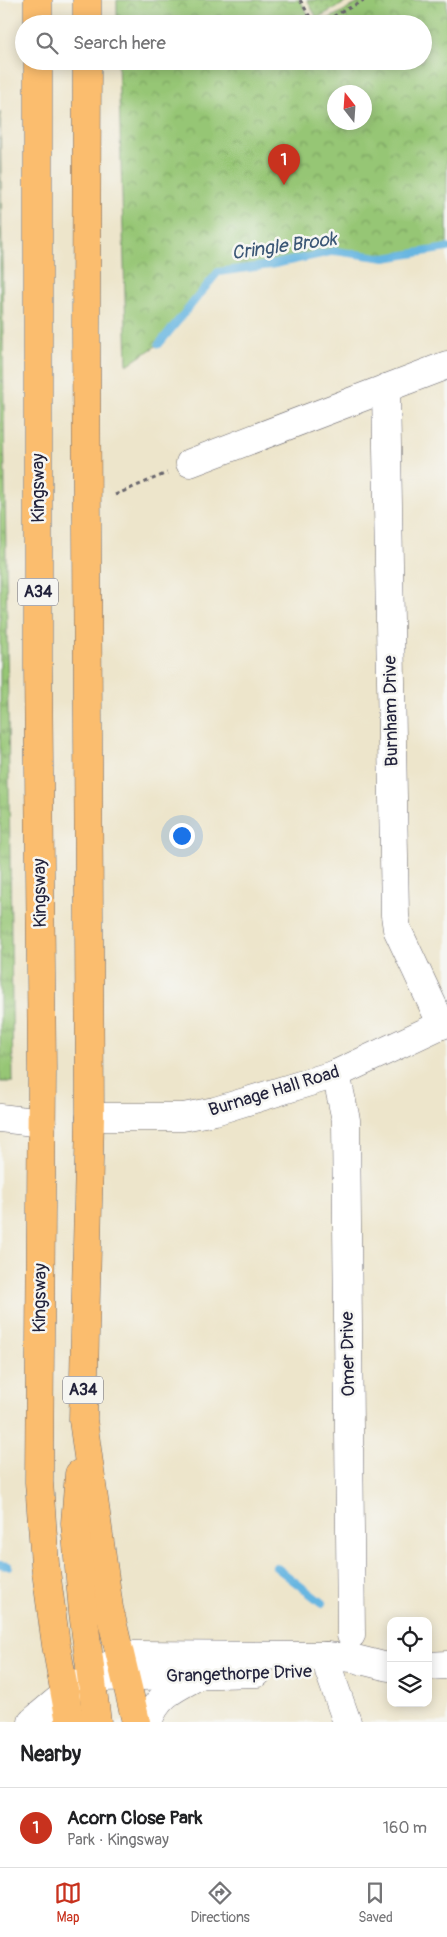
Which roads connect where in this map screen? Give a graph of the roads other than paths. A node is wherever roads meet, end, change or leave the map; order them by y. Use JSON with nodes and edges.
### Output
{"nodes":[{"id":1,"x":38,"y":0,"type":"edge"},
{"id":2,"x":87,"y":0,"type":"edge"},
{"id":3,"x":38,"y":15,"type":"edge"},
{"id":4,"x":87,"y":15,"type":"edge"},
{"id":5,"x":38,"y":70,"type":"edge"},
{"id":6,"x":86,"y":70,"type":"edge"},
{"id":7,"x":447,"y":365,"type":"edge"},
{"id":8,"x":386,"y":388,"type":"junction"},
{"id":9,"x":190,"y":463,"type":"road end"},
{"id":10,"x":444,"y":1023,"type":"edge"},
{"id":11,"x":336,"y":1074,"type":"junction"},
{"id":12,"x":90,"y":1117,"type":"junction"},
{"id":13,"x":0,"y":1118,"type":"edge"},
{"id":14,"x":42,"y":1122,"type":"junction"},
{"id":15,"x":83,"y":1420,"type":"junction"},
{"id":16,"x":351,"y":1634,"type":"dead end"},
{"id":17,"x":328,"y":1664,"type":"junction"},
{"id":18,"x":447,"y":1665,"type":"edge"},
{"id":19,"x":432,"y":1666,"type":"edge"},
{"id":20,"x":387,"y":1667,"type":"edge"},
{"id":21,"x":123,"y":1668,"type":"junction"},
{"id":22,"x":200,"y":1675,"type":"junction"},
{"id":23,"x":91,"y":1677,"type":"junction"},
{"id":24,"x":64,"y":1695,"type":"junction"},
{"id":25,"x":32,"y":1722,"type":"edge"},
{"id":26,"x":70,"y":1722,"type":"edge"},
{"id":27,"x":97,"y":1722,"type":"edge"},
{"id":28,"x":136,"y":1722,"type":"edge"},
{"id":29,"x":148,"y":1722,"type":"edge"},
{"id":30,"x":347,"y":1722,"type":"edge"}],
"edges":[{"from":1,"to":3,"type":"highway"},
{"from":2,"to":4,"type":"highway"},
{"from":5,"to":14,"type":"highway","name":"Kingsway","number":"A34"},
{"from":6,"to":12,"type":"highway","number":"A34"},
{"from":7,"to":8,"type":"street"},
{"from":8,"to":9,"type":"street"},
{"from":8,"to":10,"type":"street","name":"Burnham Drive"},
{"from":10,"to":11,"type":"street","name":"Burnage Hall Road"},
{"from":11,"to":12,"type":"street","name":"Burnage Hall Road"},
{"from":11,"to":16,"type":"street","name":"Omer Drive"},
{"from":12,"to":15,"type":"highway","number":"A34"},
{"from":13,"to":14,"type":"street"},
{"from":14,"to":24,"type":"highway","name":"Kingsway","number":"A34"},
{"from":15,"to":21,"type":"highway","number":"A34"},
{"from":15,"to":23,"type":"highway","number":"A34"},
{"from":17,"to":20,"type":"street","name":"Grangethorpe Drive"},
{"from":17,"to":21,"type":"street","name":"Grangethorpe Drive"},
{"from":17,"to":22,"type":"street","name":"Grangethorpe Drive"},
{"from":17,"to":30,"type":"street"},
{"from":18,"to":19,"type":"street"},
{"from":21,"to":22,"type":"street","name":"Grangethorpe Drive"},
{"from":21,"to":23,"type":"street"},
{"from":21,"to":28,"type":"highway","number":"A34"},
{"from":22,"to":29,"type":"street"},
{"from":23,"to":24,"type":"street"},
{"from":23,"to":27,"type":"highway","number":"A34"},
{"from":24,"to":25,"type":"street"},
{"from":24,"to":26,"type":"highway","name":"Kingsway","number":"A34"}]}
